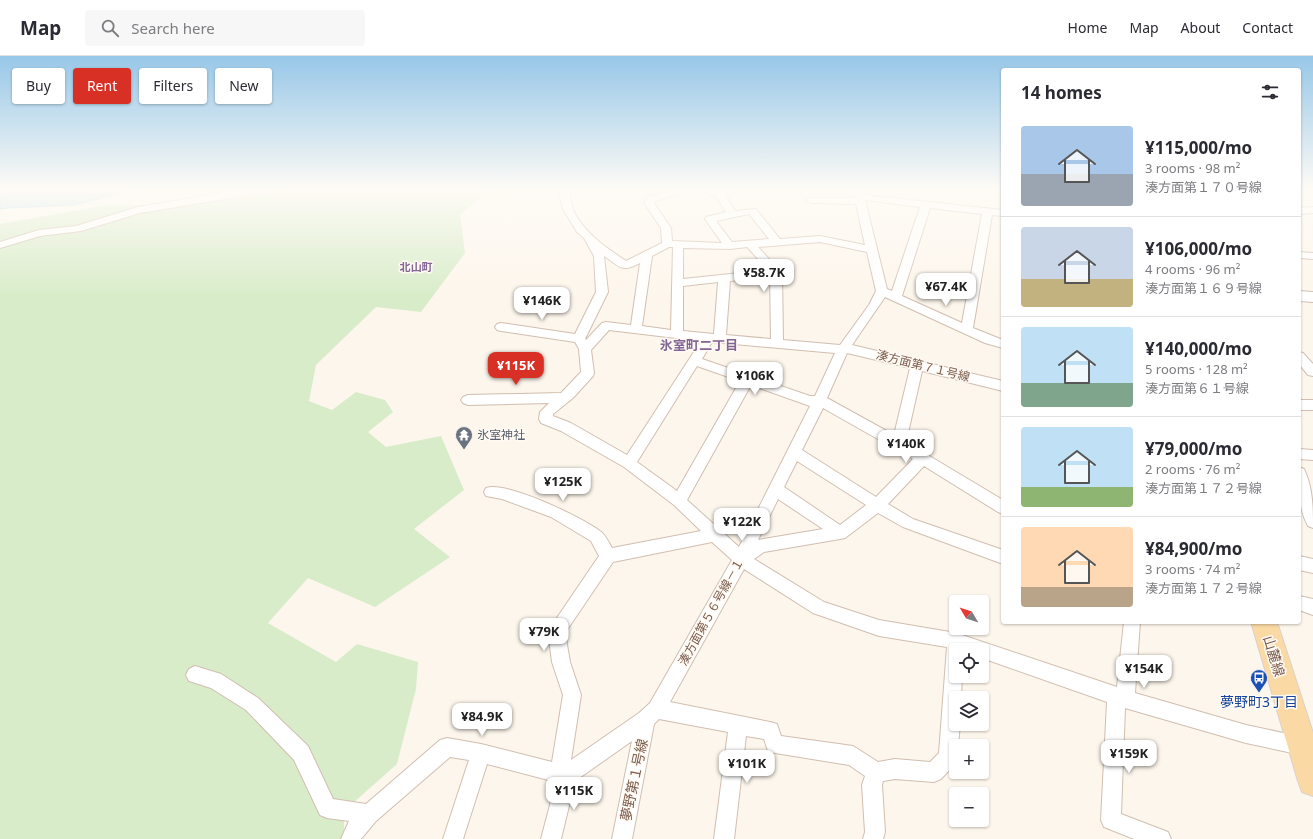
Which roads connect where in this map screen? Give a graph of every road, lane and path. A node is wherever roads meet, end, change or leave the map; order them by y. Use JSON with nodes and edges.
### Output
{"nodes":[{"id":1,"x":91,"y":225,"type":"edge"},
{"id":2,"x":579,"y":225,"type":"edge"},
{"id":3,"x":664,"y":225,"type":"edge"},
{"id":4,"x":714,"y":225,"type":"edge"},
{"id":5,"x":763,"y":225,"type":"edge"},
{"id":6,"x":866,"y":225,"type":"edge"},
{"id":7,"x":920,"y":225,"type":"edge"},
{"id":8,"x":985,"y":225,"type":"edge"},
{"id":9,"x":592,"y":242,"type":"junction"},
{"id":10,"x":777,"y":242,"type":"junction"},
{"id":11,"x":750,"y":244,"type":"junction"},
{"id":12,"x":0,"y":245,"type":"edge"},
{"id":13,"x":673,"y":245,"type":"junction"},
{"id":14,"x":730,"y":246,"type":"junction"},
{"id":15,"x":872,"y":250,"type":"junction"},
{"id":16,"x":647,"y":254,"type":"junction"},
{"id":17,"x":1301,"y":255,"type":"edge"},
{"id":18,"x":1313,"y":256,"type":"edge"},
{"id":19,"x":776,"y":273,"type":"junction"},
{"id":20,"x":724,"y":279,"type":"junction"},
{"id":21,"x":678,"y":283,"type":"junction"},
{"id":22,"x":882,"y":291,"type":"junction"},
{"id":23,"x":896,"y":298,"type":"junction"},
{"id":24,"x":501,"y":328,"type":"dead end"},
{"id":25,"x":636,"y":330,"type":"junction"},
{"id":26,"x":967,"y":330,"type":"junction"},
{"id":27,"x":677,"y":334,"type":"junction"},
{"id":28,"x":714,"y":338,"type":"junction"},
{"id":29,"x":1001,"y":343,"type":"edge"},
{"id":30,"x":582,"y":344,"type":"junction"},
{"id":31,"x":777,"y":344,"type":"junction"},
{"id":32,"x":843,"y":349,"type":"junction"},
{"id":33,"x":1301,"y":358,"type":"edge"},
{"id":34,"x":695,"y":361,"type":"junction"},
{"id":35,"x":917,"y":364,"type":"junction"},
{"id":36,"x":1313,"y":372,"type":"edge"},
{"id":37,"x":747,"y":380,"type":"junction"},
{"id":38,"x":1001,"y":385,"type":"edge"},
{"id":39,"x":564,"y":398,"type":"junction"},
{"id":40,"x":468,"y":400,"type":"dead end"},
{"id":41,"x":820,"y":400,"type":"junction"},
{"id":42,"x":1301,"y":405,"type":"edge"},
{"id":43,"x":1313,"y":405,"type":"edge"},
{"id":44,"x":898,"y":444,"type":"junction"},
{"id":45,"x":794,"y":452,"type":"junction"},
{"id":46,"x":1301,"y":454,"type":"edge"},
{"id":47,"x":1313,"y":455,"type":"edge"},
{"id":48,"x":923,"y":458,"type":"junction"},
{"id":49,"x":628,"y":463,"type":"junction"},
{"id":50,"x":1301,"y":480,"type":"edge"},
{"id":51,"x":776,"y":489,"type":"junction"},
{"id":52,"x":491,"y":492,"type":"dead end"},
{"id":53,"x":679,"y":501,"type":"junction"},
{"id":54,"x":877,"y":505,"type":"junction"},
{"id":55,"x":1001,"y":507,"type":"edge"},
{"id":56,"x":1313,"y":522,"type":"edge"},
{"id":57,"x":840,"y":533,"type":"junction"},
{"id":58,"x":714,"y":535,"type":"junction"},
{"id":59,"x":608,"y":556,"type":"junction"},
{"id":60,"x":1001,"y":556,"type":"edge"},
{"id":61,"x":741,"y":559,"type":"junction"},
{"id":62,"x":1301,"y":563,"type":"edge"},
{"id":63,"x":1313,"y":566,"type":"edge"},
{"id":64,"x":1301,"y":604,"type":"edge"},
{"id":65,"x":1313,"y":607,"type":"edge"},
{"id":66,"x":1132,"y":624,"type":"edge"},
{"id":67,"x":1265,"y":624,"type":"edge"},
{"id":68,"x":956,"y":641,"type":"junction"},
{"id":69,"x":962,"y":643,"type":"edge"},
{"id":70,"x":989,"y":652,"type":"edge"},
{"id":71,"x":195,"y":675,"type":"dead end"},
{"id":72,"x":1120,"y":698,"type":"junction"},
{"id":73,"x":651,"y":714,"type":"junction"},
{"id":74,"x":738,"y":724,"type":"junction"},
{"id":75,"x":1302,"y":746,"type":"junction"},
{"id":76,"x":482,"y":752,"type":"junction"},
{"id":77,"x":876,"y":772,"type":"junction"},
{"id":78,"x":563,"y":774,"type":"junction"},
{"id":79,"x":1312,"y":776,"type":"edge"},
{"id":80,"x":369,"y":814,"type":"junction"},
{"id":81,"x":353,"y":835,"type":"edge"},
{"id":82,"x":1153,"y":837,"type":"edge"},
{"id":83,"x":453,"y":839,"type":"edge"},
{"id":84,"x":551,"y":839,"type":"edge"},
{"id":85,"x":622,"y":839,"type":"edge"},
{"id":86,"x":724,"y":839,"type":"edge"},
{"id":87,"x":873,"y":839,"type":"edge"}],
"edges":[{"from":1,"to":12,"type":"street"},
{"from":2,"to":9,"type":"street"},
{"from":3,"to":13,"type":"street"},
{"from":4,"to":14,"type":"street"},
{"from":5,"to":10,"type":"street"},
{"from":6,"to":15,"type":"street"},
{"from":7,"to":23,"type":"street"},
{"from":8,"to":26,"type":"street"},
{"from":9,"to":16,"type":"street"},
{"from":9,"to":30,"type":"street"},
{"from":10,"to":11,"type":"street"},
{"from":10,"to":15,"type":"street"},
{"from":11,"to":14,"type":"street"},
{"from":11,"to":19,"type":"street"},
{"from":13,"to":14,"type":"street"},
{"from":13,"to":16,"type":"street"},
{"from":13,"to":21,"type":"street"},
{"from":15,"to":22,"type":"street"},
{"from":16,"to":25,"type":"street"},
{"from":17,"to":18,"type":"street"},
{"from":19,"to":20,"type":"street"},
{"from":19,"to":31,"type":"street"},
{"from":20,"to":21,"type":"street"},
{"from":20,"to":28,"type":"street"},
{"from":21,"to":27,"type":"street"},
{"from":22,"to":23,"type":"street"},
{"from":22,"to":32,"type":"street","name":"湊方面第５６号線－１"},
{"from":23,"to":26,"type":"street"},
{"from":24,"to":30,"type":"street"},
{"from":25,"to":27,"type":"street","name":"湊方面第７１号線"},
{"from":25,"to":30,"type":"street","name":"湊方面第７１号線"},
{"from":26,"to":29,"type":"street"},
{"from":27,"to":28,"type":"street","name":"湊方面第７１号線"},
{"from":28,"to":31,"type":"street","name":"湊方面第７１号線"},
{"from":28,"to":34,"type":"street"},
{"from":30,"to":39,"type":"street"},
{"from":31,"to":32,"type":"street","name":"湊方面第７１号線"},
{"from":32,"to":35,"type":"street","name":"湊方面第７１号線"},
{"from":32,"to":41,"type":"street","name":"湊方面第５６号線－１"},
{"from":33,"to":36,"type":"street"},
{"from":34,"to":37,"type":"street"},
{"from":34,"to":49,"type":"street"},
{"from":35,"to":38,"type":"street","name":"湊方面第７１号線"},
{"from":35,"to":44,"type":"street"},
{"from":37,"to":41,"type":"street"},
{"from":37,"to":53,"type":"street"},
{"from":39,"to":40,"type":"street"},
{"from":39,"to":49,"type":"street"},
{"from":41,"to":44,"type":"street"},
{"from":41,"to":45,"type":"street","name":"湊方面第５６号線－１"},
{"from":42,"to":43,"type":"street"},
{"from":44,"to":48,"type":"street"},
{"from":45,"to":51,"type":"street","name":"湊方面第５６号線－１"},
{"from":45,"to":54,"type":"street"},
{"from":46,"to":47,"type":"street"},
{"from":48,"to":54,"type":"street"},
{"from":48,"to":55,"type":"street"},
{"from":49,"to":53,"type":"street"},
{"from":50,"to":56,"type":"street"},
{"from":51,"to":57,"type":"street"},
{"from":51,"to":61,"type":"street","name":"湊方面第５６号線－１"},
{"from":52,"to":59,"type":"street"},
{"from":53,"to":58,"type":"street"},
{"from":54,"to":57,"type":"street"},
{"from":54,"to":60,"type":"street"},
{"from":57,"to":61,"type":"street"},
{"from":58,"to":59,"type":"street"},
{"from":58,"to":61,"type":"street"},
{"from":59,"to":78,"type":"street"},
{"from":61,"to":68,"type":"street"},
{"from":61,"to":73,"type":"street","name":"湊方面第５６号線－１"},
{"from":62,"to":63,"type":"street"},
{"from":64,"to":65,"type":"street"},
{"from":66,"to":72,"type":"street"},
{"from":67,"to":75,"type":"main road","name":"山麓線"},
{"from":68,"to":69,"type":"street"},
{"from":68,"to":77,"type":"street"},
{"from":70,"to":72,"type":"street"},
{"from":71,"to":80,"type":"street"},
{"from":72,"to":75,"type":"street"},
{"from":72,"to":82,"type":"street"},
{"from":73,"to":74,"type":"street"},
{"from":73,"to":78,"type":"street"},
{"from":73,"to":85,"type":"street","name":"夢野第１号線"},
{"from":74,"to":77,"type":"street"},
{"from":74,"to":86,"type":"street"},
{"from":75,"to":79,"type":"main road","name":"山麓線"},
{"from":76,"to":78,"type":"street"},
{"from":76,"to":80,"type":"street"},
{"from":76,"to":83,"type":"street"},
{"from":77,"to":87,"type":"street"},
{"from":78,"to":84,"type":"street"},
{"from":80,"to":81,"type":"street"}]}
